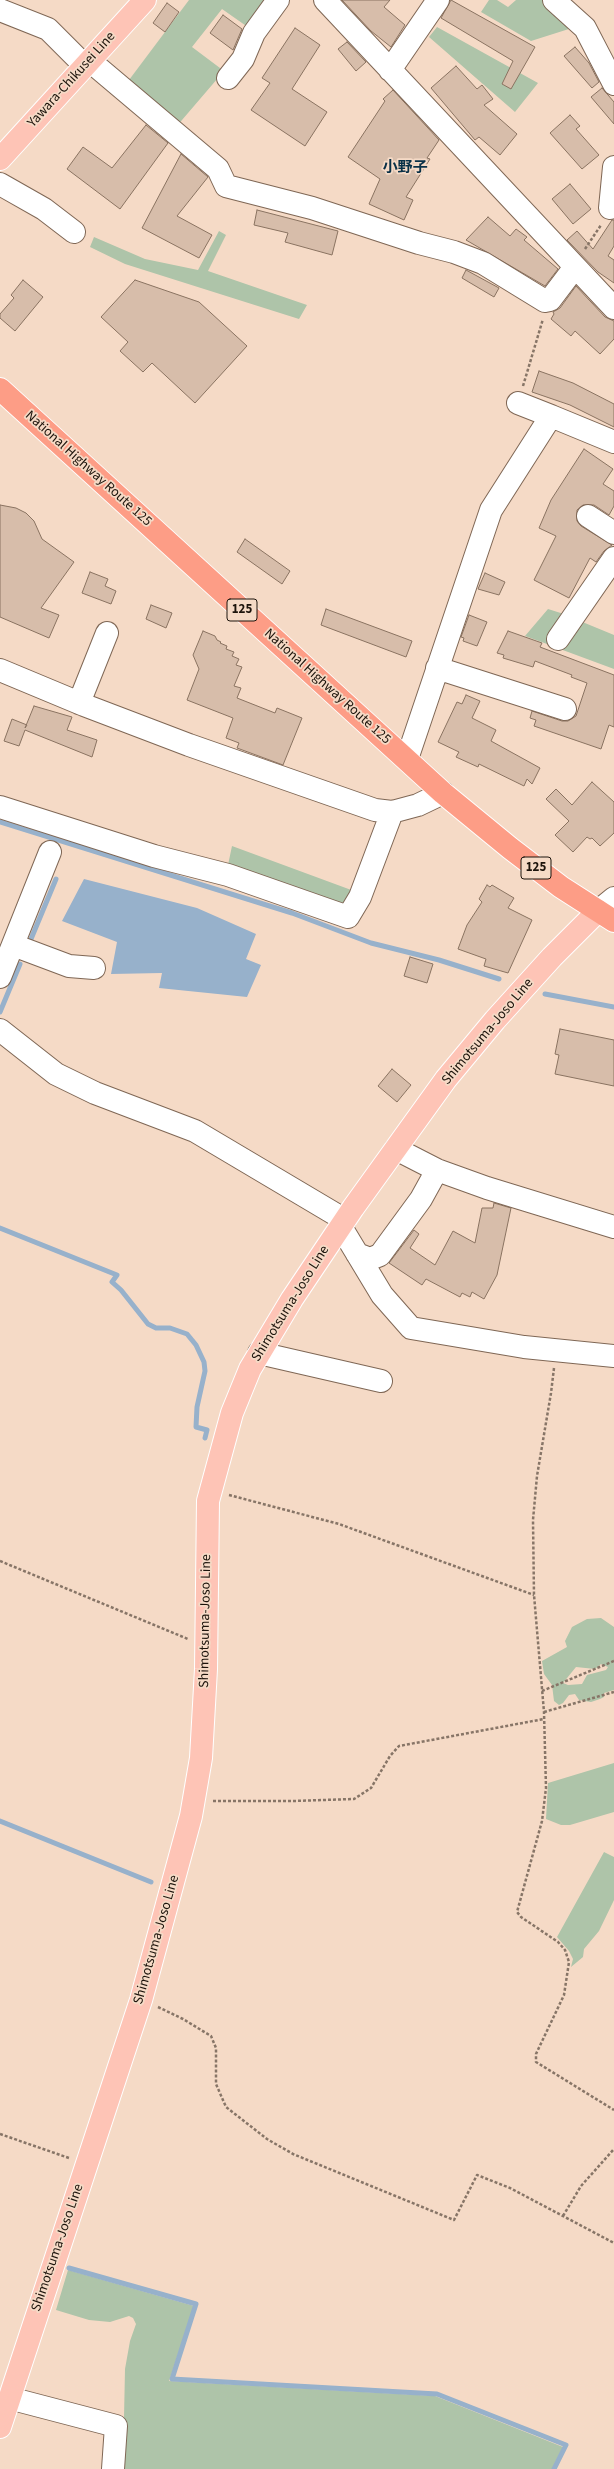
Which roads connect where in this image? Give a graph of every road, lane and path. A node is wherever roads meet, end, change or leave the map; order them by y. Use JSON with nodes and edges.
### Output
{"nodes":[{"id":1,"x":1,"y":0,"type":"edge"},
{"id":2,"x":144,"y":0,"type":"edge"},
{"id":3,"x":278,"y":0,"type":"edge"},
{"id":4,"x":325,"y":0,"type":"edge"},
{"id":5,"x":438,"y":0,"type":"edge"},
{"id":6,"x":554,"y":0,"type":"edge"},
{"id":7,"x":0,"y":4,"type":"edge"},
{"id":8,"x":0,"y":10,"type":"edge"},
{"id":9,"x":88,"y":63,"type":"junction"},
{"id":10,"x":390,"y":70,"type":"junction"},
{"id":11,"x":228,"y":78,"type":"dead end"},
{"id":12,"x":614,"y":84,"type":"edge"},
{"id":13,"x":0,"y":159,"type":"edge"},
{"id":14,"x":614,"y":167,"type":"edge"},
{"id":15,"x":0,"y":184,"type":"edge"},
{"id":16,"x":610,"y":208,"type":"joint"},
{"id":17,"x":74,"y":232,"type":"dead end"},
{"id":18,"x":575,"y":267,"type":"junction"},
{"id":19,"x":550,"y":300,"type":"junction"},
{"id":20,"x":614,"y":308,"type":"edge"},
{"id":21,"x":0,"y":389,"type":"edge"},
{"id":22,"x":518,"y":403,"type":"joint"},
{"id":23,"x":551,"y":416,"type":"junction"},
{"id":24,"x":614,"y":442,"type":"edge"},
{"id":25,"x":588,"y":516,"type":"dead end"},
{"id":26,"x":614,"y":533,"type":"edge"},
{"id":27,"x":614,"y":558,"type":"edge"},
{"id":28,"x":107,"y":633,"type":"dead end"},
{"id":29,"x":558,"y":639,"type":"dead end"},
{"id":30,"x":437,"y":668,"type":"junction"},
{"id":31,"x":0,"y":670,"type":"edge"},
{"id":32,"x":79,"y":703,"type":"junction"},
{"id":33,"x":565,"y":709,"type":"dead end"},
{"id":34,"x":407,"y":759,"type":"junction"},
{"id":35,"x":443,"y":793,"type":"junction"},
{"id":36,"x":0,"y":807,"type":"edge"},
{"id":37,"x":392,"y":812,"type":"junction"},
{"id":38,"x":50,"y":852,"type":"dead end"},
{"id":39,"x":609,"y":910,"type":"edge"},
{"id":40,"x":13,"y":945,"type":"junction"},
{"id":41,"x":94,"y":968,"type":"dead end"},
{"id":42,"x":0,"y":977,"type":"edge"},
{"id":43,"x":0,"y":1030,"type":"edge"},
{"id":44,"x":396,"y":1149,"type":"junction"},
{"id":45,"x":437,"y":1170,"type":"junction"},
{"id":46,"x":343,"y":1223,"type":"junction"},
{"id":47,"x":614,"y":1227,"type":"edge"},
{"id":48,"x":358,"y":1254,"type":"junction"},
{"id":49,"x":555,"y":1349,"type":"junction"},
{"id":50,"x":259,"y":1353,"type":"junction"},
{"id":51,"x":614,"y":1356,"type":"edge"},
{"id":52,"x":381,"y":1381,"type":"dead end"},
{"id":53,"x":211,"y":1488,"type":"junction"},
{"id":54,"x":0,"y":1561,"type":"edge"},
{"id":55,"x":534,"y":1595,"type":"junction"},
{"id":56,"x":206,"y":1647,"type":"junction"},
{"id":57,"x":614,"y":1661,"type":"edge"},
{"id":58,"x":542,"y":1691,"type":"junction"},
{"id":59,"x":614,"y":1692,"type":"edge"},
{"id":60,"x":544,"y":1712,"type":"junction"},
{"id":61,"x":544,"y":1719,"type":"junction"},
{"id":62,"x":195,"y":1799,"type":"junction"},
{"id":63,"x":141,"y":2000,"type":"junction"},
{"id":64,"x":614,"y":2110,"type":"edge"},
{"id":65,"x":0,"y":2134,"type":"edge"},
{"id":66,"x":614,"y":2149,"type":"edge"},
{"id":67,"x":87,"y":2164,"type":"junction"},
{"id":68,"x":563,"y":2216,"type":"junction"},
{"id":69,"x":614,"y":2243,"type":"edge"},
{"id":70,"x":9,"y":2398,"type":"junction"},
{"id":71,"x":0,"y":2427,"type":"edge"},
{"id":72,"x":113,"y":2469,"type":"edge"}],
"edges":[{"from":1,"to":7,"type":"street"},
{"from":2,"to":9,"type":"main road","name":"Yawara-Chikusei Line"},
{"from":3,"to":11,"type":"street"},
{"from":4,"to":10,"type":"street"},
{"from":5,"to":10,"type":"street"},
{"from":6,"to":12,"type":"street"},
{"from":8,"to":9,"type":"street"},
{"from":9,"to":13,"type":"main road","name":"Yawara-Chikusei Line"},
{"from":9,"to":19,"type":"street"},
{"from":10,"to":18,"type":"street"},
{"from":14,"to":16,"type":"street"},
{"from":15,"to":17,"type":"street"},
{"from":16,"to":18,"type":"path"},
{"from":18,"to":19,"type":"street"},
{"from":18,"to":20,"type":"street"},
{"from":19,"to":22,"type":"path"},
{"from":21,"to":34,"type":"highway","name":"National Highway Route 125","number":"125"},
{"from":22,"to":23,"type":"street"},
{"from":23,"to":24,"type":"street"},
{"from":23,"to":30,"type":"street"},
{"from":25,"to":26,"type":"street"},
{"from":27,"to":29,"type":"street"},
{"from":28,"to":32,"type":"street"},
{"from":30,"to":33,"type":"street"},
{"from":30,"to":34,"type":"street"},
{"from":31,"to":32,"type":"street"},
{"from":32,"to":37,"type":"street"},
{"from":34,"to":35,"type":"highway","name":"National Highway Route 125","number":"125"},
{"from":35,"to":37,"type":"street"},
{"from":35,"to":39,"type":"highway","name":"National Highway Route 125","number":"125"},
{"from":36,"to":37,"type":"street"},
{"from":38,"to":40,"type":"street"},
{"from":39,"to":44,"type":"main road","name":"Shimotsuma-Joso Line"},
{"from":40,"to":41,"type":"street"},
{"from":40,"to":42,"type":"street"},
{"from":43,"to":46,"type":"street"},
{"from":44,"to":45,"type":"street"},
{"from":44,"to":46,"type":"main road","name":"Shimotsuma-Joso Line"},
{"from":45,"to":47,"type":"street"},
{"from":45,"to":48,"type":"street"},
{"from":46,"to":48,"type":"street"},
{"from":46,"to":50,"type":"main road","name":"Shimotsuma-Joso Line"},
{"from":48,"to":49,"type":"street"},
{"from":49,"to":51,"type":"street"},
{"from":49,"to":55,"type":"path"},
{"from":50,"to":52,"type":"street"},
{"from":50,"to":53,"type":"main road","name":"Shimotsuma-Joso Line"},
{"from":53,"to":55,"type":"path"},
{"from":53,"to":56,"type":"main road","name":"Shimotsuma-Joso Line"},
{"from":54,"to":56,"type":"path"},
{"from":55,"to":58,"type":"path"},
{"from":56,"to":62,"type":"main road","name":"Shimotsuma-Joso Line"},
{"from":57,"to":58,"type":"path"},
{"from":58,"to":60,"type":"path"},
{"from":59,"to":60,"type":"path"},
{"from":60,"to":61,"type":"path"},
{"from":61,"to":62,"type":"path"},
{"from":61,"to":64,"type":"path"},
{"from":62,"to":63,"type":"main road","name":"Shimotsuma-Joso Line"},
{"from":63,"to":67,"type":"main road","name":"Shimotsuma-Joso Line"},
{"from":63,"to":68,"type":"path"},
{"from":65,"to":67,"type":"path"},
{"from":66,"to":68,"type":"path"},
{"from":67,"to":70,"type":"main road","name":"Shimotsuma-Joso Line"},
{"from":68,"to":69,"type":"path"},
{"from":70,"to":71,"type":"main road","name":"Shimotsuma-Joso Line"},
{"from":70,"to":72,"type":"street"}]}
